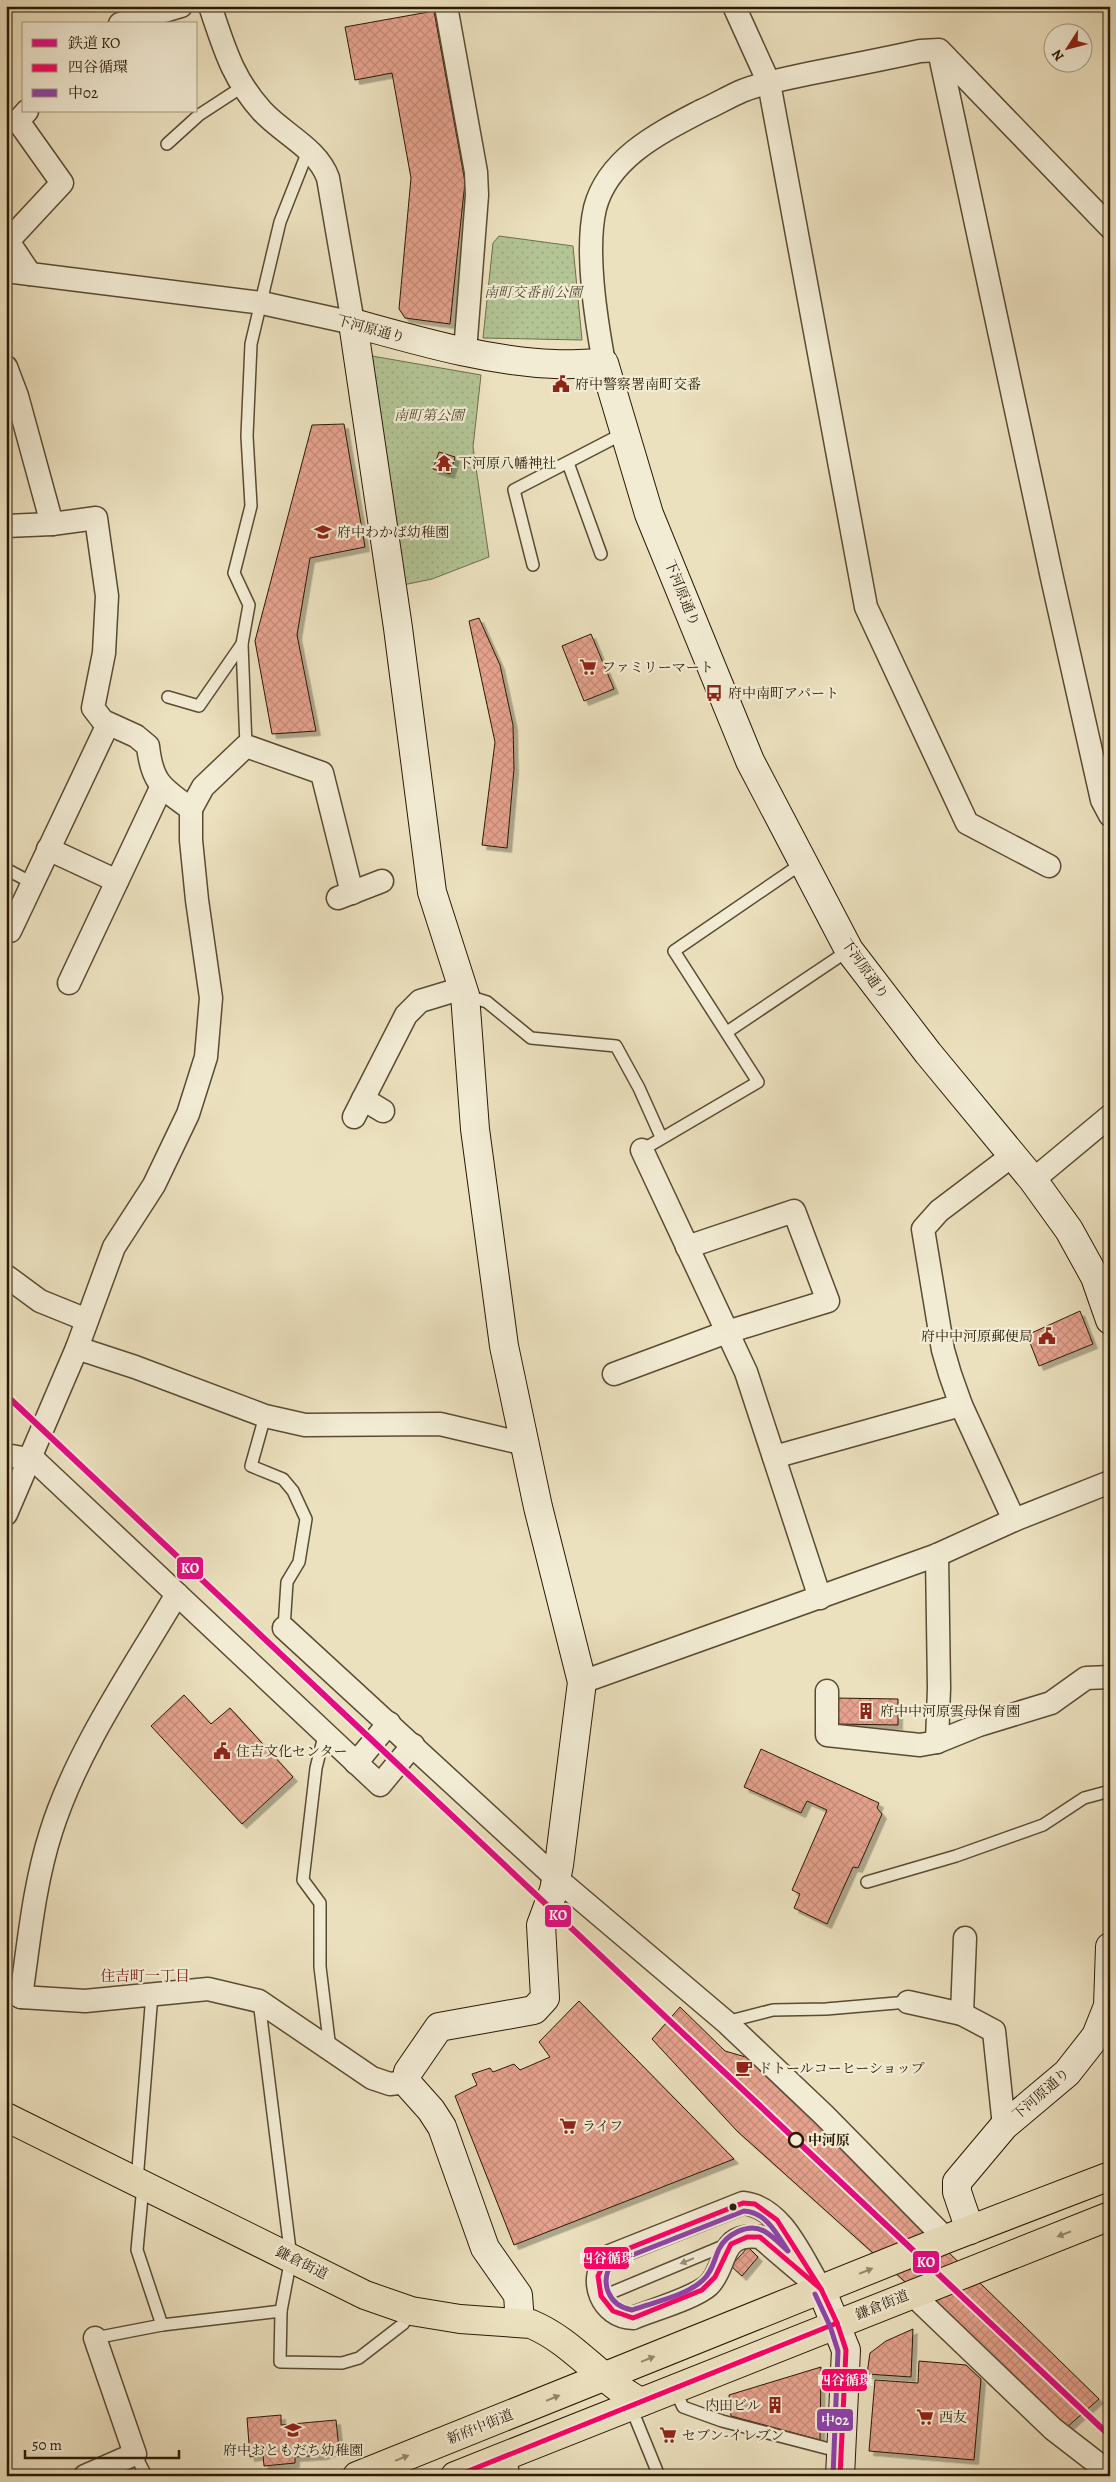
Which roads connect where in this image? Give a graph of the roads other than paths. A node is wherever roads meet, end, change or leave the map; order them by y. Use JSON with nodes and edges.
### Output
{"nodes":[{"id":1,"x":181,"y":6,"type":"edge"},
{"id":2,"x":210,"y":6,"type":"edge"},
{"id":3,"x":446,"y":6,"type":"edge"},
{"id":4,"x":734,"y":6,"type":"edge"},
{"id":5,"x":127,"y":22,"type":"edge"},
{"id":6,"x":939,"y":50,"type":"junction"},
{"id":7,"x":769,"y":83,"type":"junction"},
{"id":8,"x":242,"y":87,"type":"junction"},
{"id":9,"x":26,"y":112,"type":"edge"},
{"id":10,"x":167,"y":144,"type":"dead end"},
{"id":11,"x":308,"y":152,"type":"junction"},
{"id":12,"x":1110,"y":227,"type":"edge"},
{"id":13,"x":6,"y":271,"type":"edge"},
{"id":14,"x":30,"y":274,"type":"junction"},
{"id":15,"x":262,"y":303,"type":"junction"},
{"id":16,"x":353,"y":323,"type":"junction"},
{"id":17,"x":465,"y":352,"type":"junction"},
{"id":18,"x":604,"y":363,"type":"junction"},
{"id":19,"x":6,"y":367,"type":"edge"},
{"id":20,"x":624,"y":433,"type":"junction"},
{"id":21,"x":568,"y":462,"type":"junction"},
{"id":22,"x":52,"y":524,"type":"junction"},
{"id":23,"x":6,"y":526,"type":"edge"},
{"id":24,"x":601,"y":554,"type":"dead end"},
{"id":25,"x":533,"y":565,"type":"dead end"},
{"id":26,"x":242,"y":644,"type":"junction"},
{"id":27,"x":168,"y":697,"type":"dead end"},
{"id":28,"x":108,"y":724,"type":"junction"},
{"id":29,"x":246,"y":746,"type":"junction"},
{"id":30,"x":161,"y":788,"type":"junction"},
{"id":31,"x":191,"y":809,"type":"junction"},
{"id":32,"x":1110,"y":816,"type":"edge"},
{"id":33,"x":48,"y":849,"type":"junction"},
{"id":34,"x":804,"y":862,"type":"junction"},
{"id":35,"x":1048,"y":866,"type":"dead end"},
{"id":36,"x":6,"y":870,"type":"edge"},
{"id":37,"x":117,"y":881,"type":"junction"},
{"id":38,"x":382,"y":881,"type":"dead end"},
{"id":39,"x":32,"y":883,"type":"junction"},
{"id":40,"x":10,"y":931,"type":"dead end"},
{"id":41,"x":849,"y":950,"type":"junction"},
{"id":42,"x":69,"y":983,"type":"dead end"},
{"id":43,"x":464,"y":991,"type":"junction"},
{"id":44,"x":727,"y":1032,"type":"junction"},
{"id":45,"x":383,"y":1111,"type":"dead end"},
{"id":46,"x":1110,"y":1116,"type":"edge"},
{"id":47,"x":661,"y":1137,"type":"junction"},
{"id":48,"x":642,"y":1150,"type":"joint"},
{"id":49,"x":1012,"y":1155,"type":"junction"},
{"id":50,"x":1033,"y":1180,"type":"junction"},
{"id":51,"x":687,"y":1246,"type":"junction"},
{"id":52,"x":6,"y":1276,"type":"edge"},
{"id":53,"x":87,"y":1320,"type":"junction"},
{"id":54,"x":1110,"y":1320,"type":"edge"},
{"id":55,"x":727,"y":1332,"type":"junction"},
{"id":56,"x":77,"y":1348,"type":"junction"},
{"id":57,"x":614,"y":1374,"type":"dead end"},
{"id":58,"x":961,"y":1405,"type":"junction"},
{"id":59,"x":265,"y":1416,"type":"junction"},
{"id":60,"x":525,"y":1444,"type":"junction"},
{"id":61,"x":6,"y":1455,"type":"edge"},
{"id":62,"x":29,"y":1457,"type":"junction"},
{"id":63,"x":774,"y":1457,"type":"junction"},
{"id":64,"x":1110,"y":1482,"type":"edge"},
{"id":65,"x":6,"y":1514,"type":"edge"},
{"id":66,"x":1014,"y":1520,"type":"junction"},
{"id":67,"x":937,"y":1555,"type":"junction"},
{"id":68,"x":177,"y":1594,"type":"junction"},
{"id":69,"x":820,"y":1598,"type":"junction"},
{"id":70,"x":284,"y":1628,"type":"joint"},
{"id":71,"x":1110,"y":1677,"type":"edge"},
{"id":72,"x":582,"y":1682,"type":"junction"},
{"id":73,"x":827,"y":1691,"type":"dead end"},
{"id":74,"x":389,"y":1723,"type":"junction"},
{"id":75,"x":324,"y":1732,"type":"junction"},
{"id":76,"x":937,"y":1742,"type":"junction"},
{"id":77,"x":413,"y":1745,"type":"junction"},
{"id":78,"x":356,"y":1762,"type":"junction"},
{"id":79,"x":1110,"y":1791,"type":"edge"},
{"id":80,"x":556,"y":1878,"type":"junction"},
{"id":81,"x":867,"y":1882,"type":"dead end"},
{"id":82,"x":965,"y":1938,"type":"dead end"},
{"id":83,"x":1110,"y":1948,"type":"edge"},
{"id":84,"x":14,"y":1993,"type":"edge"},
{"id":85,"x":152,"y":1994,"type":"junction"},
{"id":86,"x":259,"y":2001,"type":"junction"},
{"id":87,"x":908,"y":2002,"type":"joint"},
{"id":88,"x":962,"y":2014,"type":"junction"},
{"id":89,"x":726,"y":2022,"type":"junction"},
{"id":90,"x":330,"y":2049,"type":"junction"},
{"id":91,"x":406,"y":2082,"type":"junction"},
{"id":92,"x":6,"y":2117,"type":"edge"},
{"id":93,"x":1004,"y":2126,"type":"junction"},
{"id":94,"x":1110,"y":2176,"type":"edge"},
{"id":95,"x":140,"y":2184,"type":"junction"},
{"id":96,"x":1110,"y":2216,"type":"edge"},
{"id":97,"x":697,"y":2220,"type":"junction"},
{"id":98,"x":958,"y":2234,"type":"junction"},
{"id":99,"x":725,"y":2250,"type":"junction"},
{"id":100,"x":292,"y":2258,"type":"junction"},
{"id":101,"x":821,"y":2289,"type":"junction"},
{"id":102,"x":911,"y":2293,"type":"junction"},
{"id":103,"x":601,"y":2297,"type":"junction"},
{"id":104,"x":281,"y":2311,"type":"junction"},
{"id":105,"x":411,"y":2311,"type":"junction"},
{"id":106,"x":520,"y":2323,"type":"junction"},
{"id":107,"x":836,"y":2323,"type":"junction"},
{"id":108,"x":162,"y":2325,"type":"junction"},
{"id":109,"x":95,"y":2338,"type":"joint"},
{"id":110,"x":603,"y":2378,"type":"junction"},
{"id":111,"x":674,"y":2388,"type":"junction"},
{"id":112,"x":633,"y":2400,"type":"junction"},
{"id":113,"x":135,"y":2454,"type":"junction"},
{"id":114,"x":841,"y":2464,"type":"edge"},
{"id":115,"x":506,"y":2466,"type":"edge"},
{"id":116,"x":1110,"y":2473,"type":"edge"},
{"id":117,"x":85,"y":2476,"type":"edge"},
{"id":118,"x":146,"y":2476,"type":"edge"},
{"id":119,"x":357,"y":2476,"type":"edge"},
{"id":120,"x":455,"y":2476,"type":"edge"},
{"id":121,"x":659,"y":2476,"type":"edge"}],
"edges":[{"from":1,"to":5,"type":"street"},
{"from":2,"to":8,"type":"street"},
{"from":3,"to":17,"type":"street"},
{"from":4,"to":7,"type":"street"},
{"from":6,"to":7,"type":"street"},
{"from":6,"to":12,"type":"street"},
{"from":6,"to":32,"type":"street"},
{"from":7,"to":18,"type":"street"},
{"from":7,"to":35,"type":"street"},
{"from":8,"to":10,"type":"lane"},
{"from":8,"to":11,"type":"street"},
{"from":9,"to":14,"type":"street"},
{"from":11,"to":15,"type":"lane"},
{"from":11,"to":16,"type":"street"},
{"from":13,"to":14,"type":"street","name":"下河原通り"},
{"from":14,"to":15,"type":"street","name":"下河原通り"},
{"from":15,"to":16,"type":"street","name":"下河原通り"},
{"from":15,"to":26,"type":"lane"},
{"from":16,"to":17,"type":"street","name":"下河原通り"},
{"from":16,"to":43,"type":"street"},
{"from":17,"to":18,"type":"street","name":"下河原通り"},
{"from":18,"to":20,"type":"street","name":"下河原通り"},
{"from":19,"to":22,"type":"street"},
{"from":20,"to":21,"type":"lane"},
{"from":20,"to":34,"type":"street","name":"下河原通り"},
{"from":21,"to":24,"type":"lane"},
{"from":21,"to":25,"type":"lane"},
{"from":22,"to":23,"type":"street"},
{"from":22,"to":28,"type":"street"},
{"from":26,"to":27,"type":"lane"},
{"from":26,"to":29,"type":"lane"},
{"from":28,"to":30,"type":"street"},
{"from":28,"to":33,"type":"street"},
{"from":29,"to":31,"type":"street"},
{"from":29,"to":38,"type":"street"},
{"from":30,"to":31,"type":"street"},
{"from":30,"to":37,"type":"street"},
{"from":31,"to":53,"type":"street"},
{"from":33,"to":37,"type":"street"},
{"from":33,"to":39,"type":"street"},
{"from":34,"to":41,"type":"street","name":"下河原通り"},
{"from":34,"to":44,"type":"lane"},
{"from":36,"to":39,"type":"lane"},
{"from":37,"to":42,"type":"street"},
{"from":39,"to":40,"type":"street"},
{"from":41,"to":44,"type":"lane"},
{"from":41,"to":49,"type":"street","name":"下河原通り"},
{"from":43,"to":45,"type":"street"},
{"from":43,"to":47,"type":"lane"},
{"from":43,"to":60,"type":"street"},
{"from":44,"to":47,"type":"lane"},
{"from":46,"to":50,"type":"street"},
{"from":47,"to":48,"type":"lane"},
{"from":48,"to":51,"type":"street"},
{"from":49,"to":50,"type":"street","name":"下河原通り"},
{"from":49,"to":58,"type":"street"},
{"from":50,"to":54,"type":"street","name":"下河原通り"},
{"from":51,"to":55,"type":"street"},
{"from":51,"to":55,"type":"street"},
{"from":52,"to":53,"type":"street"},
{"from":53,"to":56,"type":"street"},
{"from":55,"to":57,"type":"street"},
{"from":55,"to":63,"type":"street"},
{"from":56,"to":59,"type":"street"},
{"from":56,"to":62,"type":"street"},
{"from":58,"to":63,"type":"street"},
{"from":58,"to":66,"type":"street"},
{"from":59,"to":60,"type":"street"},
{"from":59,"to":70,"type":"lane"},
{"from":60,"to":72,"type":"street"},
{"from":61,"to":62,"type":"street"},
{"from":62,"to":65,"type":"street"},
{"from":62,"to":68,"type":"street"},
{"from":63,"to":69,"type":"street"},
{"from":64,"to":66,"type":"street"},
{"from":66,"to":67,"type":"street"},
{"from":67,"to":69,"type":"street"},
{"from":67,"to":76,"type":"street"},
{"from":68,"to":75,"type":"street"},
{"from":68,"to":84,"type":"street"},
{"from":69,"to":72,"type":"street"},
{"from":70,"to":74,"type":"street"},
{"from":71,"to":76,"type":"street"},
{"from":72,"to":80,"type":"street"},
{"from":73,"to":76,"type":"street"},
{"from":74,"to":77,"type":"street"},
{"from":74,"to":78,"type":"street"},
{"from":75,"to":78,"type":"street"},
{"from":75,"to":90,"type":"lane"},
{"from":77,"to":78,"type":"street"},
{"from":77,"to":80,"type":"street"},
{"from":79,"to":81,"type":"lane"},
{"from":80,"to":89,"type":"street"},
{"from":80,"to":91,"type":"street"},
{"from":82,"to":88,"type":"street"},
{"from":83,"to":93,"type":"street","name":"下河原通り"},
{"from":84,"to":85,"type":"street"},
{"from":85,"to":86,"type":"street"},
{"from":85,"to":95,"type":"lane"},
{"from":86,"to":90,"type":"street"},
{"from":86,"to":100,"type":"lane"},
{"from":87,"to":88,"type":"street"},
{"from":87,"to":89,"type":"lane"},
{"from":88,"to":93,"type":"street"},
{"from":89,"to":98,"type":"street"},
{"from":90,"to":91,"type":"street"},
{"from":91,"to":106,"type":"street"},
{"from":92,"to":95,"type":"main road","name":"鎌倉街道"},
{"from":93,"to":98,"type":"street","name":"下河原通り"},
{"from":94,"to":98,"type":"main road"},
{"from":95,"to":100,"type":"main road","name":"鎌倉街道"},
{"from":95,"to":108,"type":"lane"},
{"from":96,"to":102,"type":"main road","name":"鎌倉街道","one_way":true},
{"from":97,"to":99,"type":"street"},
{"from":97,"to":101,"type":"street"},
{"from":97,"to":103,"type":"street"},
{"from":101,"to":98,"type":"main road","one_way":true},
{"from":99,"to":101,"type":"street"},
{"from":99,"to":103,"type":"lane","one_way":true},
{"from":99,"to":103,"type":"street"},
{"from":100,"to":104,"type":"lane"},
{"from":100,"to":105,"type":"main road","name":"鎌倉街道"},
{"from":101,"to":107,"type":"street"},
{"from":110,"to":101,"type":"main road","one_way":true},
{"from":102,"to":107,"type":"main road","name":"鎌倉街道"},
{"from":102,"to":116,"type":"street"},
{"from":104,"to":105,"type":"lane"},
{"from":104,"to":108,"type":"lane"},
{"from":105,"to":106,"type":"main road","name":"鎌倉街道"},
{"from":106,"to":110,"type":"main road","name":"鎌倉街道"},
{"from":107,"to":111,"type":"main road","name":"鎌倉街道"},
{"from":107,"to":114,"type":"street"},
{"from":108,"to":109,"type":"lane"},
{"from":109,"to":113,"type":"street"},
{"from":110,"to":112,"type":"main road","name":"鎌倉街道"},
{"from":119,"to":110,"type":"main road","name":"新府中街道","one_way":true},
{"from":111,"to":112,"type":"main road","name":"鎌倉街道"},
{"from":111,"to":114,"type":"lane"},
{"from":112,"to":115,"type":"main road"},
{"from":112,"to":121,"type":"lane"},
{"from":113,"to":117,"type":"street"},
{"from":113,"to":118,"type":"lane"},
{"from":115,"to":120,"type":"main road"}]}
